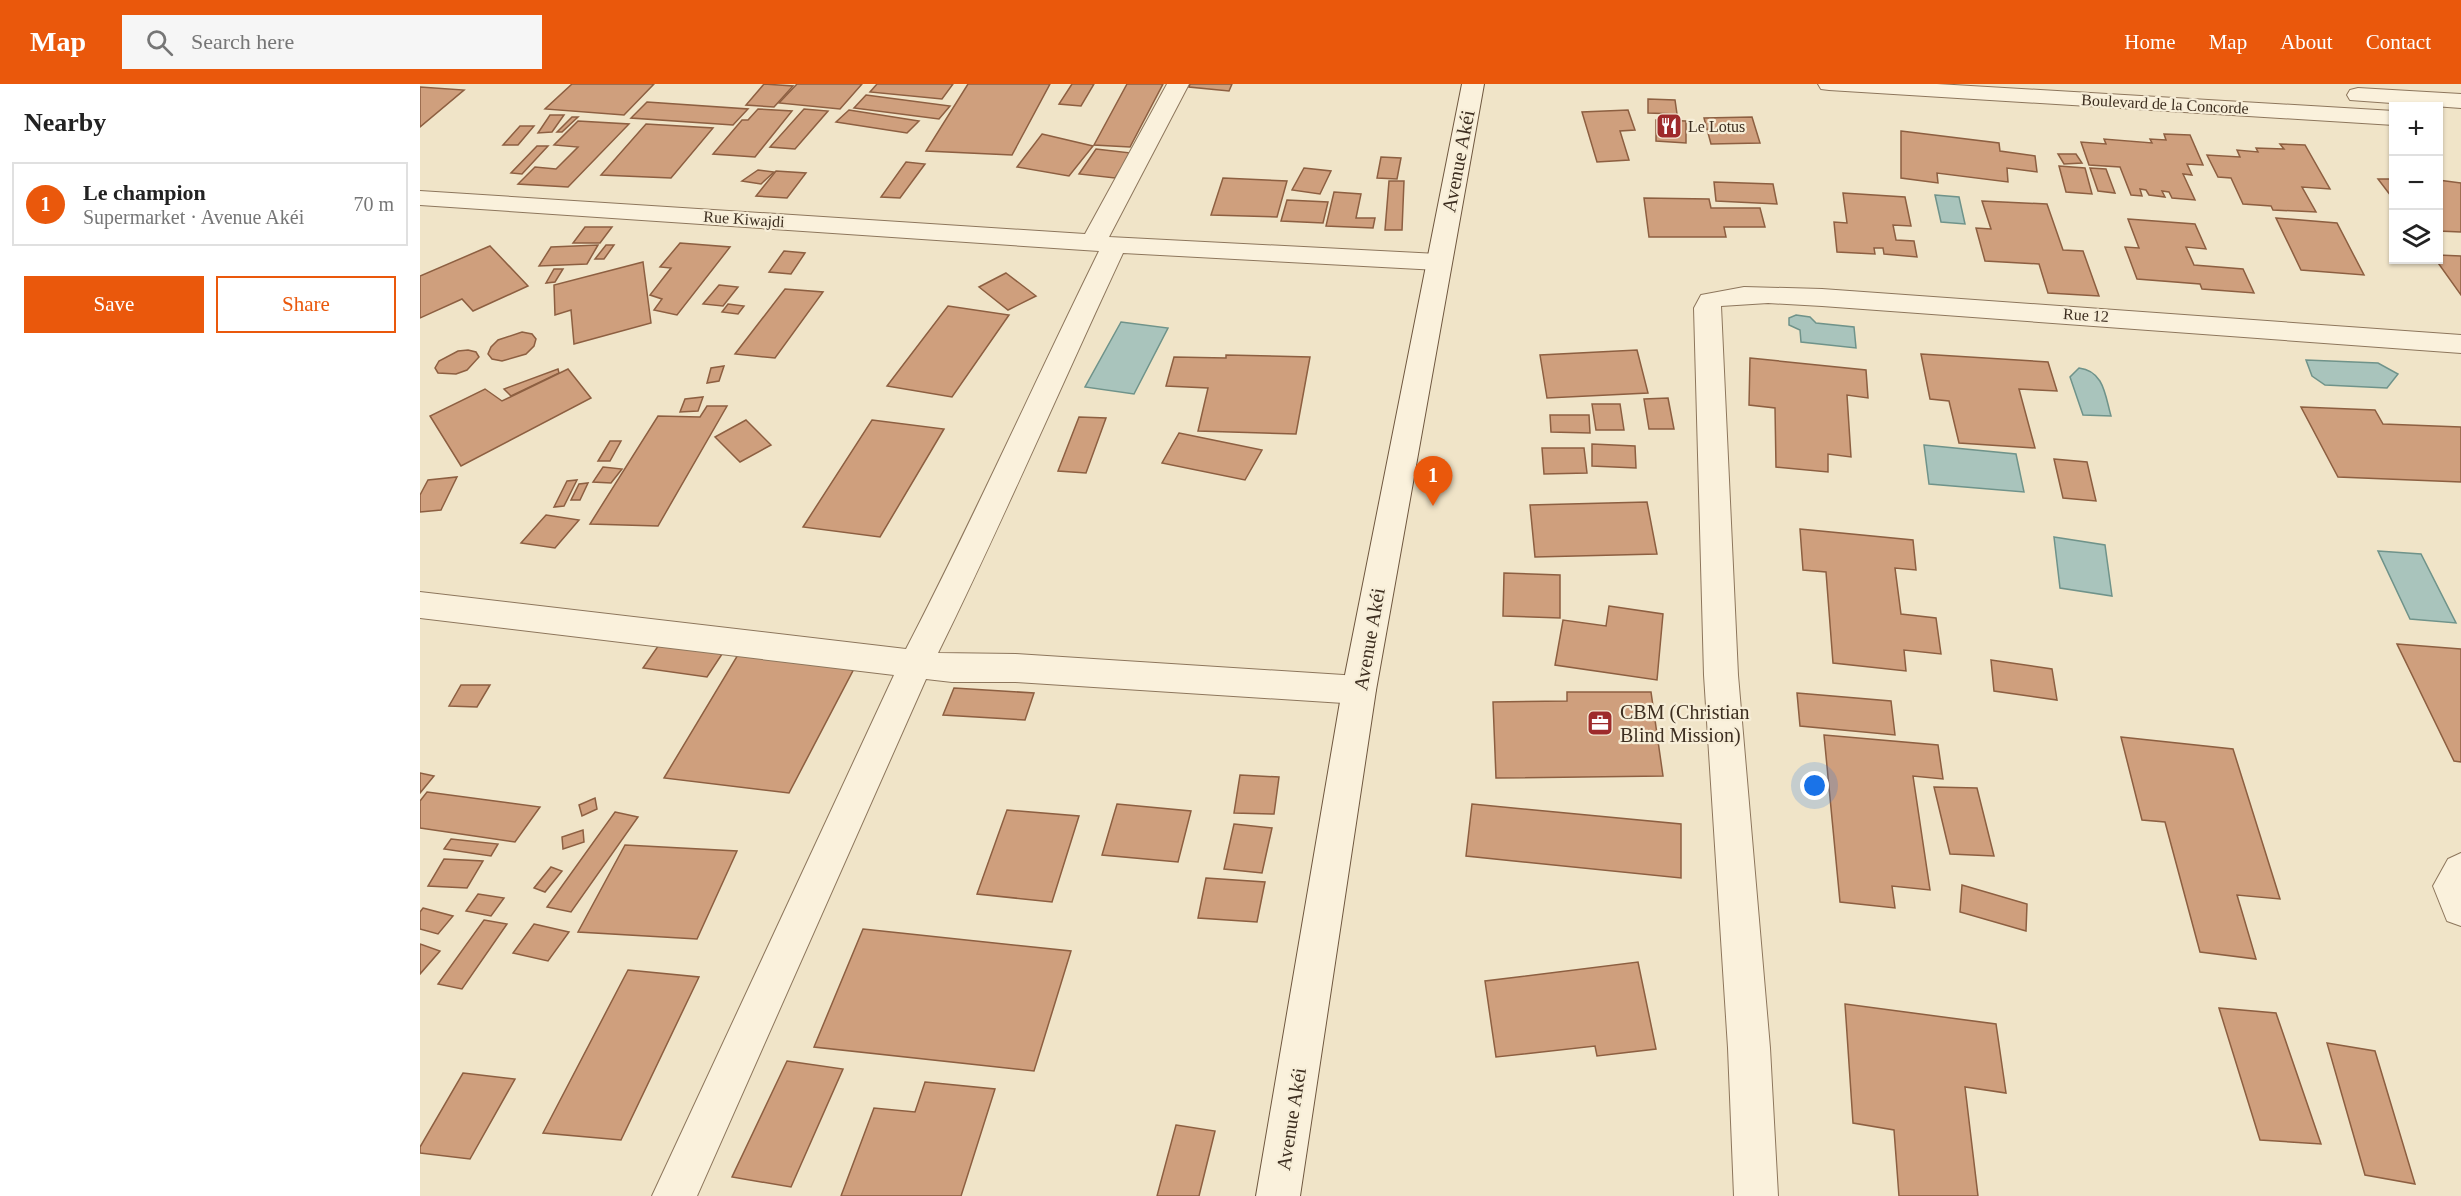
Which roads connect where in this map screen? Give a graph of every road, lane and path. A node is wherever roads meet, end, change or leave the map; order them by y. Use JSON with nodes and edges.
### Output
{"nodes":[{"id":1,"x":1178,"y":84,"type":"edge"},
{"id":2,"x":1473,"y":84,"type":"edge"},
{"id":3,"x":1829,"y":84,"type":"edge"},
{"id":4,"x":2173,"y":84,"type":"edge"},
{"id":5,"x":2461,"y":101,"type":"edge"},
{"id":6,"x":2389,"y":118,"type":"edge"},
{"id":7,"x":420,"y":198,"type":"edge"},
{"id":8,"x":1103,"y":244,"type":"junction"},
{"id":9,"x":1438,"y":262,"type":"junction"},
{"id":10,"x":2461,"y":344,"type":"edge"},
{"id":11,"x":420,"y":605,"type":"edge"},
{"id":12,"x":916,"y":663,"type":"junction"},
{"id":13,"x":1359,"y":690,"type":"junction"},
{"id":14,"x":2461,"y":871,"type":"edge"},
{"id":15,"x":2461,"y":908,"type":"edge"},
{"id":16,"x":674,"y":1196,"type":"edge"},
{"id":17,"x":1278,"y":1196,"type":"edge"},
{"id":18,"x":1756,"y":1196,"type":"edge"}],
"edges":[{"from":1,"to":8,"type":"street"},
{"from":2,"to":9,"type":"street","name":"Avenue Akéi"},
{"from":3,"to":6,"type":"street","name":"Boulevard de la Concorde"},
{"from":4,"to":5,"type":"street","name":"Boulevard de la Concorde"},
{"from":7,"to":8,"type":"street","name":"Rue Kiwajdi"},
{"from":8,"to":9,"type":"street","name":"Rue Kiwajdi"},
{"from":8,"to":12,"type":"street"},
{"from":9,"to":13,"type":"street","name":"Avenue Akéi"},
{"from":10,"to":18,"type":"street","name":"Rue 12"},
{"from":11,"to":12,"type":"street"},
{"from":12,"to":13,"type":"street"},
{"from":12,"to":16,"type":"street"},
{"from":13,"to":17,"type":"street","name":"Avenue Akéi"},
{"from":14,"to":15,"type":"street"}]}
